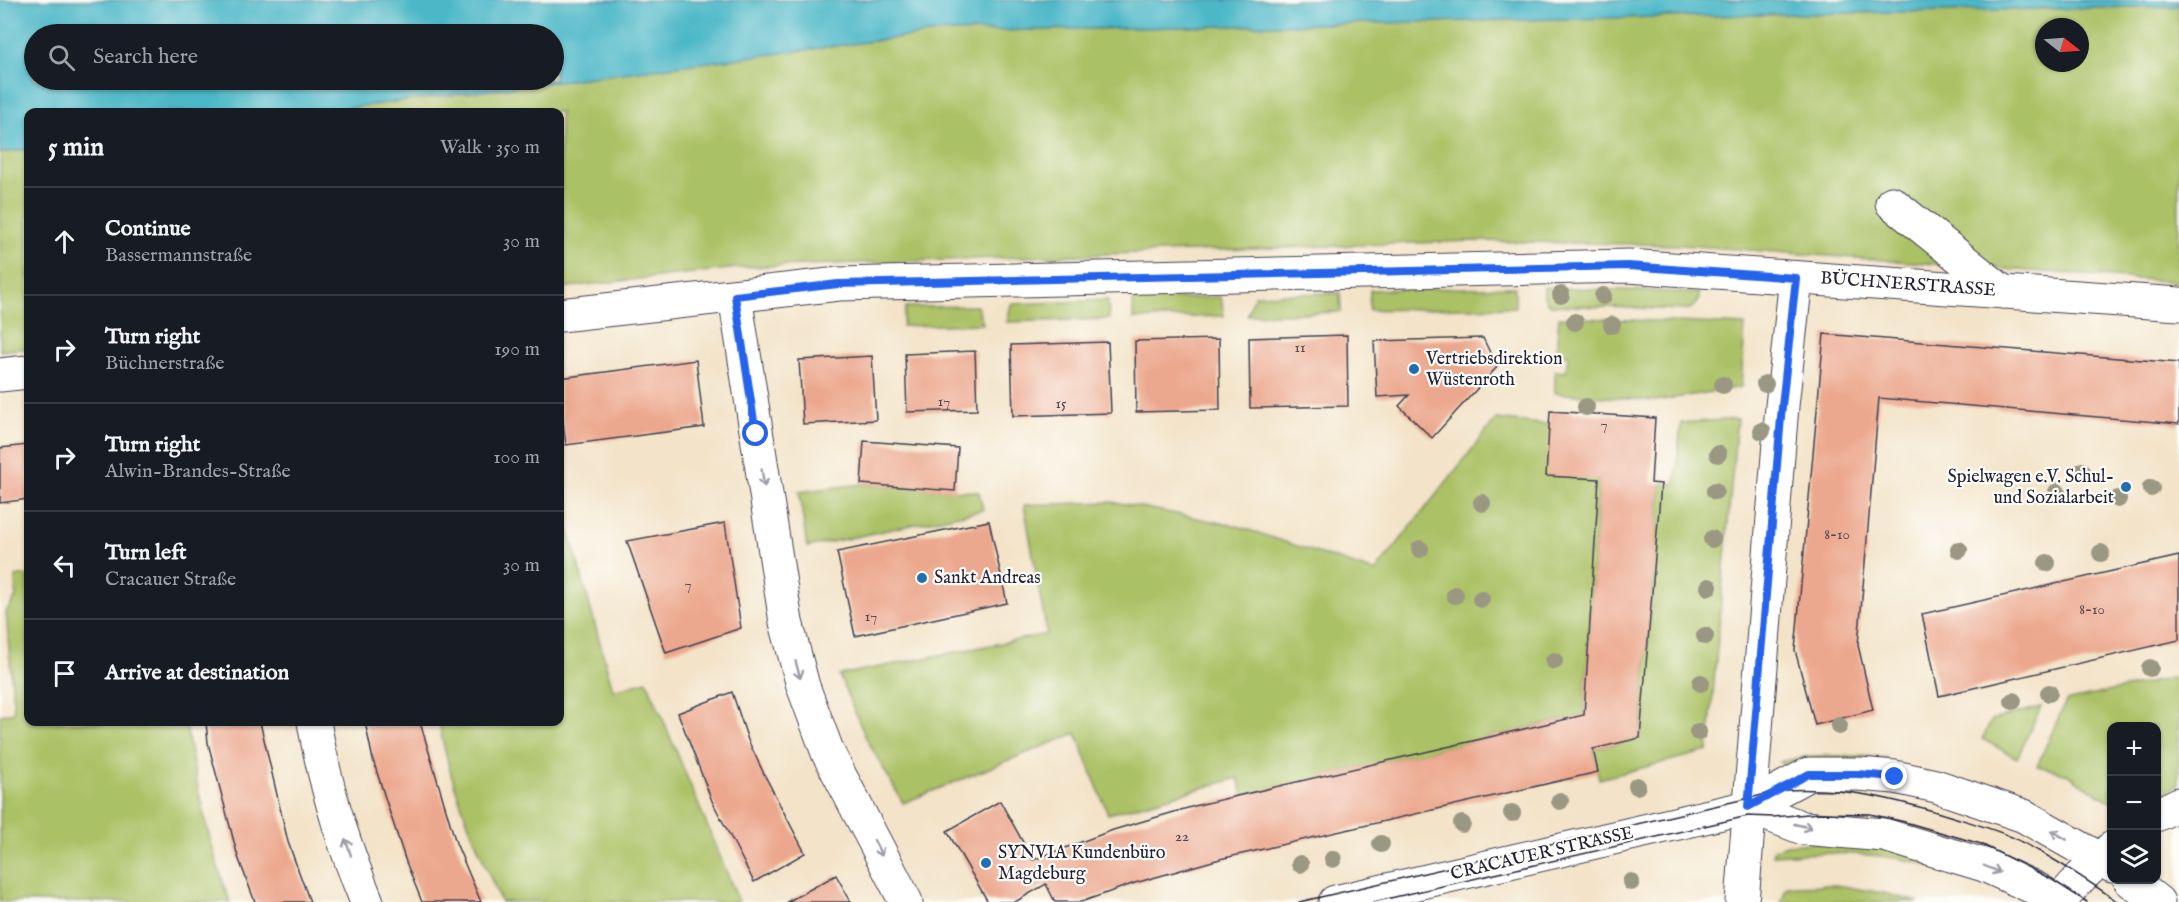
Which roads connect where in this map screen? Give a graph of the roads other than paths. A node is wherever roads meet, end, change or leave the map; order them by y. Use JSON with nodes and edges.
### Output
{"nodes":[{"id":1,"x":1892,"y":203,"type":"dead end"},
{"id":2,"x":1796,"y":278,"type":"junction"},
{"id":3,"x":2002,"y":292,"type":"junction"},
{"id":4,"x":735,"y":296,"type":"junction"},
{"id":5,"x":2179,"y":304,"type":"edge"},
{"id":6,"x":564,"y":315,"type":"edge"},
{"id":7,"x":24,"y":372,"type":"edge"},
{"id":8,"x":0,"y":375,"type":"edge"},
{"id":9,"x":315,"y":726,"type":"edge"},
{"id":10,"x":2179,"y":804,"type":"edge"},
{"id":11,"x":1748,"y":807,"type":"junction"},
{"id":12,"x":2161,"y":813,"type":"edge"},
{"id":13,"x":2107,"y":858,"type":"edge"},
{"id":14,"x":2107,"y":859,"type":"edge"},
{"id":15,"x":2136,"y":884,"type":"edge"},
{"id":16,"x":367,"y":902,"type":"edge"},
{"id":17,"x":906,"y":902,"type":"edge"},
{"id":18,"x":1335,"y":902,"type":"edge"},
{"id":19,"x":1742,"y":902,"type":"edge"},
{"id":20,"x":2059,"y":902,"type":"edge"},
{"id":21,"x":2158,"y":902,"type":"edge"}],
"edges":[{"from":1,"to":3,"type":"street"},
{"from":2,"to":3,"type":"street","name":"BÜCHNERSTRASSE"},
{"from":2,"to":4,"type":"street","name":"BÜCHNERSTRASSE"},
{"from":2,"to":11,"type":"street"},
{"from":3,"to":5,"type":"street","name":"BÜCHNERSTRASSE"},
{"from":4,"to":6,"type":"street","name":"BÜCHNERSTRASSE"},
{"from":4,"to":17,"type":"street","one_way":true},
{"from":7,"to":8,"type":"street"},
{"from":16,"to":9,"type":"street","one_way":true},
{"from":10,"to":12,"type":"street"},
{"from":13,"to":11,"type":"street","name":"CRACAUER STRASSE","one_way":true},
{"from":11,"to":18,"type":"street","name":"CRACAUER STRASSE"},
{"from":11,"to":19,"type":"street"},
{"from":11,"to":20,"type":"street","name":"CRACAUER STRASSE","one_way":true},
{"from":14,"to":20,"type":"street","name":"CRACAUER STRASSE"},
{"from":15,"to":21,"type":"street"}]}
